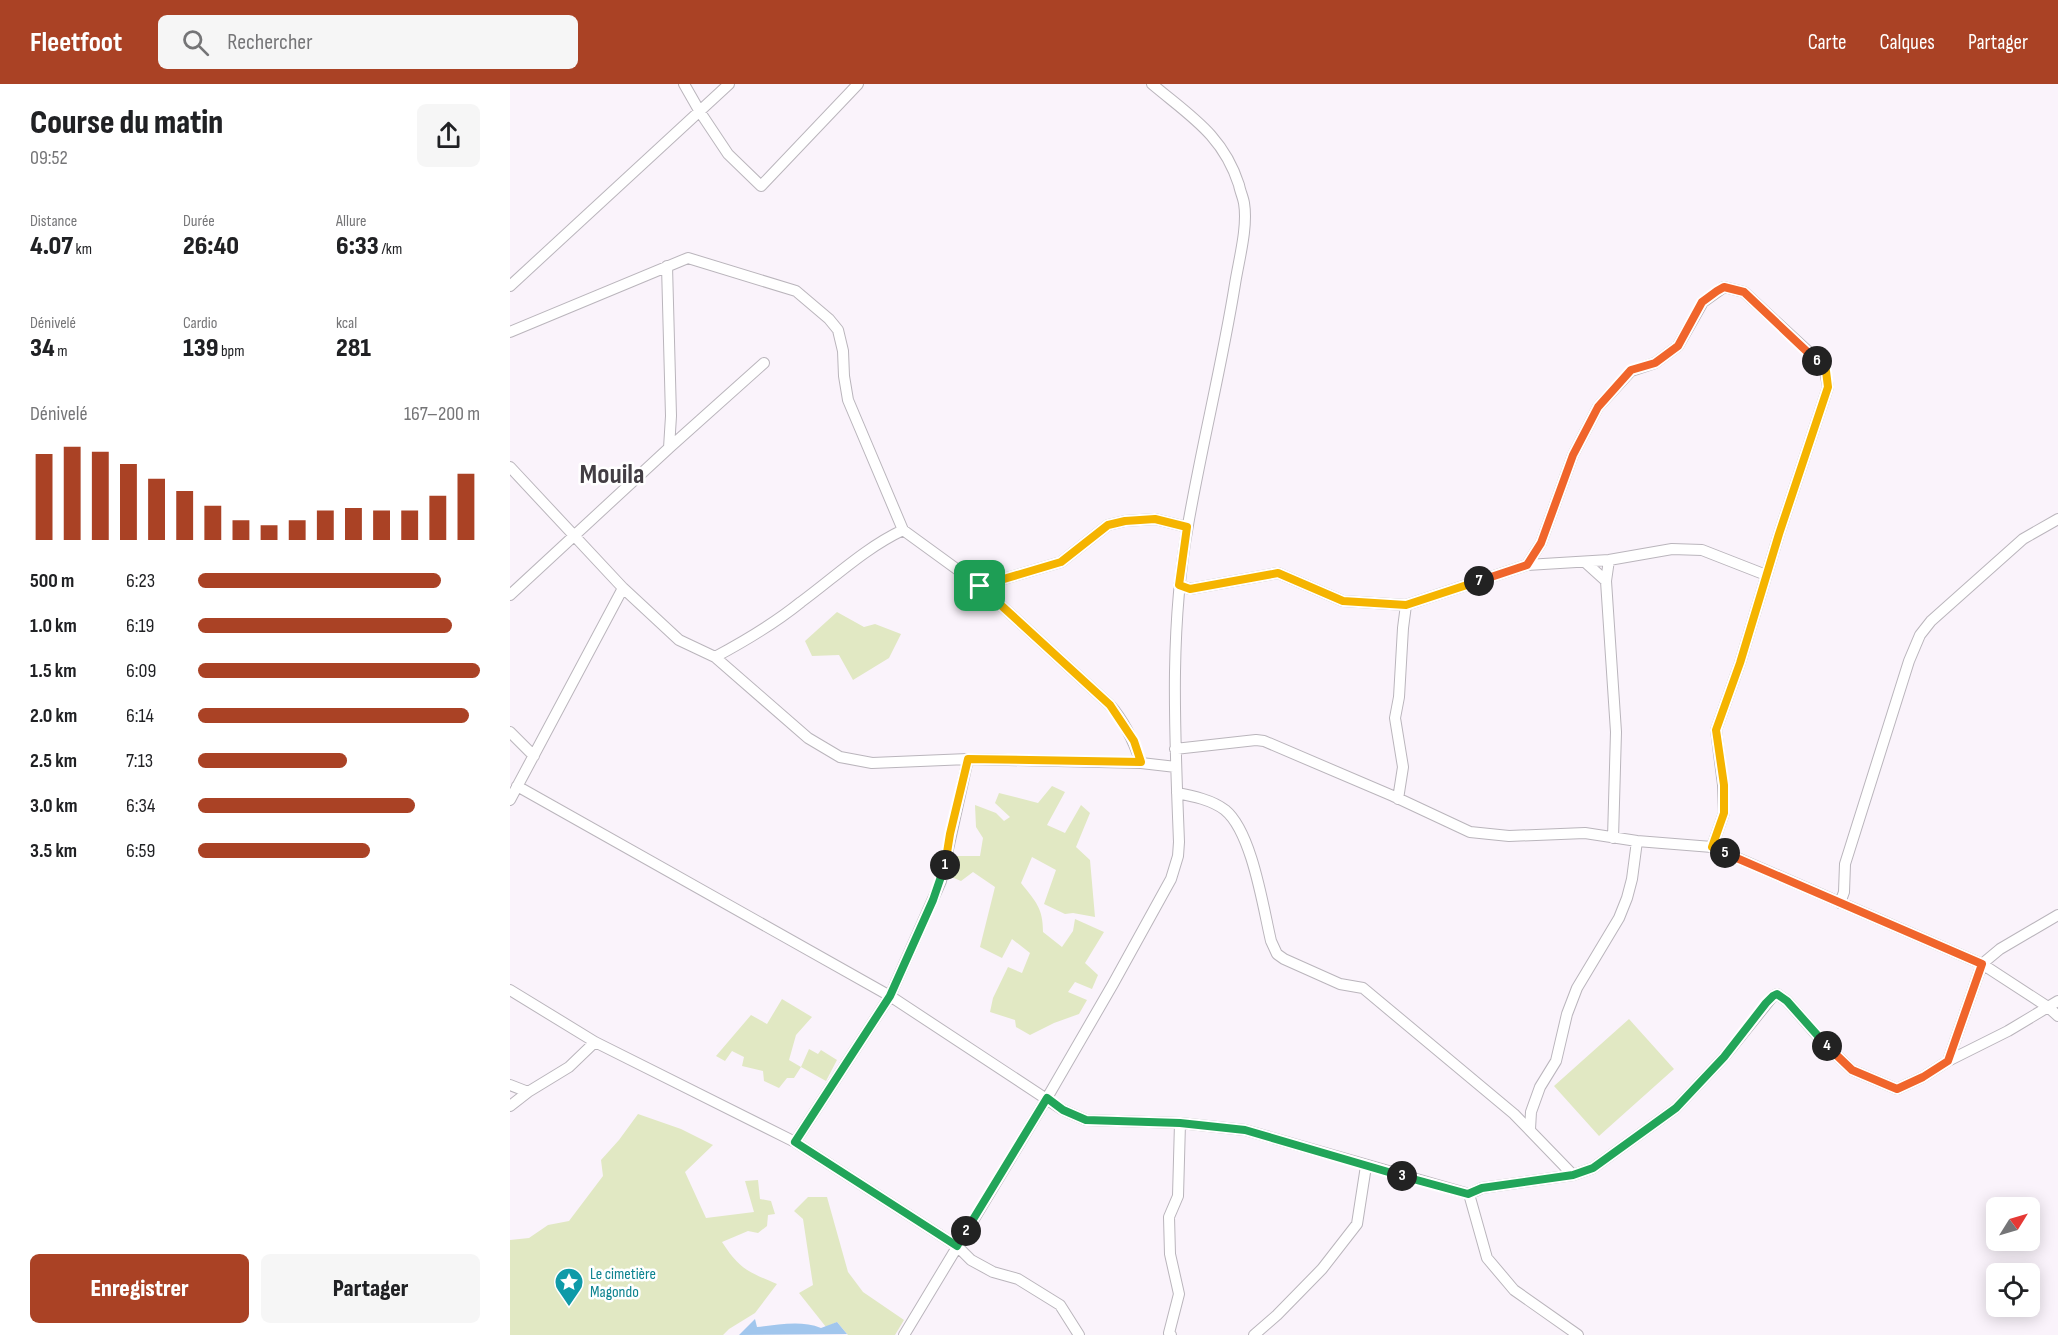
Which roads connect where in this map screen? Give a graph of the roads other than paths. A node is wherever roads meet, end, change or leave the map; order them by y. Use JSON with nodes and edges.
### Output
{"nodes":[{"id":1,"x":684,"y":84,"type":"edge"},
{"id":2,"x":729,"y":84,"type":"edge"},
{"id":3,"x":858,"y":84,"type":"edge"},
{"id":4,"x":1152,"y":84,"type":"edge"},
{"id":5,"x":700,"y":112,"type":"junction"},
{"id":6,"x":667,"y":266,"type":"junction"},
{"id":7,"x":510,"y":286,"type":"edge"},
{"id":8,"x":510,"y":332,"type":"edge"},
{"id":9,"x":764,"y":363,"type":"dead end"},
{"id":10,"x":669,"y":448,"type":"junction"},
{"id":11,"x":510,"y":467,"type":"edge"},
{"id":12,"x":2058,"y":519,"type":"edge"},
{"id":13,"x":1187,"y":527,"type":"junction"},
{"id":14,"x":903,"y":530,"type":"junction"},
{"id":15,"x":574,"y":536,"type":"junction"},
{"id":16,"x":1609,"y":560,"type":"junction"},
{"id":17,"x":1585,"y":562,"type":"junction"},
{"id":18,"x":1527,"y":565,"type":"junction"},
{"id":19,"x":1766,"y":576,"type":"junction"},
{"id":20,"x":1606,"y":581,"type":"junction"},
{"id":21,"x":1179,"y":585,"type":"junction"},
{"id":22,"x":980,"y":586,"type":"junction"},
{"id":23,"x":623,"y":588,"type":"junction"},
{"id":24,"x":510,"y":595,"type":"edge"},
{"id":25,"x":1406,"y":605,"type":"junction"},
{"id":26,"x":715,"y":657,"type":"junction"},
{"id":27,"x":510,"y":732,"type":"edge"},
{"id":28,"x":1175,"y":749,"type":"junction"},
{"id":29,"x":534,"y":756,"type":"junction"},
{"id":30,"x":968,"y":759,"type":"junction"},
{"id":31,"x":1141,"y":762,"type":"junction"},
{"id":32,"x":1176,"y":767,"type":"junction"},
{"id":33,"x":517,"y":786,"type":"junction"},
{"id":34,"x":1177,"y":792,"type":"junction"},
{"id":35,"x":1398,"y":799,"type":"junction"},
{"id":36,"x":510,"y":800,"type":"edge"},
{"id":37,"x":1613,"y":838,"type":"junction"},
{"id":38,"x":1637,"y":841,"type":"junction"},
{"id":39,"x":1712,"y":847,"type":"junction"},
{"id":40,"x":1840,"y":903,"type":"junction"},
{"id":41,"x":2058,"y":915,"type":"edge"},
{"id":42,"x":1982,"y":964,"type":"junction"},
{"id":43,"x":510,"y":990,"type":"edge"},
{"id":44,"x":890,"y":996,"type":"junction"},
{"id":45,"x":2058,"y":1001,"type":"edge"},
{"id":46,"x":2048,"y":1007,"type":"junction"},
{"id":47,"x":2058,"y":1016,"type":"edge"},
{"id":48,"x":595,"y":1042,"type":"junction"},
{"id":49,"x":1948,"y":1061,"type":"junction"},
{"id":50,"x":510,"y":1085,"type":"edge"},
{"id":51,"x":528,"y":1092,"type":"junction"},
{"id":52,"x":1047,"y":1098,"type":"junction"},
{"id":53,"x":510,"y":1106,"type":"edge"},
{"id":54,"x":1180,"y":1123,"type":"junction"},
{"id":55,"x":1530,"y":1129,"type":"junction"},
{"id":56,"x":795,"y":1142,"type":"junction"},
{"id":57,"x":1366,"y":1166,"type":"junction"},
{"id":58,"x":1573,"y":1175,"type":"junction"},
{"id":59,"x":1468,"y":1194,"type":"junction"},
{"id":60,"x":957,"y":1246,"type":"junction"},
{"id":61,"x":904,"y":1335,"type":"edge"},
{"id":62,"x":1079,"y":1335,"type":"edge"},
{"id":63,"x":1171,"y":1335,"type":"edge"},
{"id":64,"x":1254,"y":1335,"type":"edge"},
{"id":65,"x":1578,"y":1335,"type":"edge"}],
"edges":[{"from":1,"to":5,"type":"street"},
{"from":2,"to":5,"type":"street"},
{"from":3,"to":5,"type":"street"},
{"from":4,"to":13,"type":"street"},
{"from":5,"to":7,"type":"street"},
{"from":6,"to":8,"type":"street"},
{"from":6,"to":10,"type":"street"},
{"from":6,"to":14,"type":"street"},
{"from":9,"to":10,"type":"street"},
{"from":10,"to":15,"type":"street"},
{"from":11,"to":15,"type":"street"},
{"from":12,"to":40,"type":"street"},
{"from":13,"to":21,"type":"street"},
{"from":13,"to":22,"type":"street"},
{"from":14,"to":22,"type":"street"},
{"from":14,"to":26,"type":"street"},
{"from":15,"to":23,"type":"street"},
{"from":15,"to":24,"type":"street"},
{"from":16,"to":17,"type":"street"},
{"from":16,"to":19,"type":"street"},
{"from":16,"to":20,"type":"street"},
{"from":17,"to":18,"type":"street"},
{"from":17,"to":20,"type":"street"},
{"from":18,"to":19,"type":"street"},
{"from":18,"to":25,"type":"street"},
{"from":19,"to":39,"type":"street"},
{"from":20,"to":37,"type":"street"},
{"from":21,"to":25,"type":"street"},
{"from":21,"to":28,"type":"street"},
{"from":22,"to":31,"type":"street"},
{"from":23,"to":26,"type":"street"},
{"from":23,"to":29,"type":"street"},
{"from":25,"to":35,"type":"street"},
{"from":26,"to":30,"type":"street"},
{"from":27,"to":29,"type":"street"},
{"from":28,"to":32,"type":"street"},
{"from":28,"to":35,"type":"street"},
{"from":29,"to":33,"type":"street"},
{"from":30,"to":31,"type":"street"},
{"from":30,"to":44,"type":"street"},
{"from":31,"to":32,"type":"street"},
{"from":32,"to":34,"type":"street"},
{"from":33,"to":36,"type":"street"},
{"from":33,"to":44,"type":"street"},
{"from":34,"to":52,"type":"street"},
{"from":34,"to":55,"type":"street"},
{"from":35,"to":37,"type":"street"},
{"from":37,"to":38,"type":"street"},
{"from":38,"to":39,"type":"street"},
{"from":38,"to":55,"type":"street"},
{"from":39,"to":40,"type":"street"},
{"from":40,"to":42,"type":"street"},
{"from":41,"to":42,"type":"street"},
{"from":42,"to":46,"type":"street"},
{"from":42,"to":49,"type":"street"},
{"from":43,"to":48,"type":"street"},
{"from":44,"to":52,"type":"street"},
{"from":44,"to":56,"type":"street"},
{"from":45,"to":46,"type":"street"},
{"from":46,"to":47,"type":"street"},
{"from":46,"to":49,"type":"street"},
{"from":48,"to":51,"type":"street"},
{"from":48,"to":56,"type":"street"},
{"from":49,"to":58,"type":"street"},
{"from":50,"to":51,"type":"street"},
{"from":51,"to":53,"type":"street"},
{"from":52,"to":54,"type":"street"},
{"from":52,"to":60,"type":"street"},
{"from":54,"to":57,"type":"street"},
{"from":54,"to":63,"type":"street"},
{"from":55,"to":58,"type":"street"},
{"from":56,"to":60,"type":"street"},
{"from":57,"to":59,"type":"street"},
{"from":57,"to":64,"type":"street"},
{"from":58,"to":59,"type":"street"},
{"from":59,"to":65,"type":"street"},
{"from":60,"to":61,"type":"street"},
{"from":60,"to":62,"type":"street"}]}
